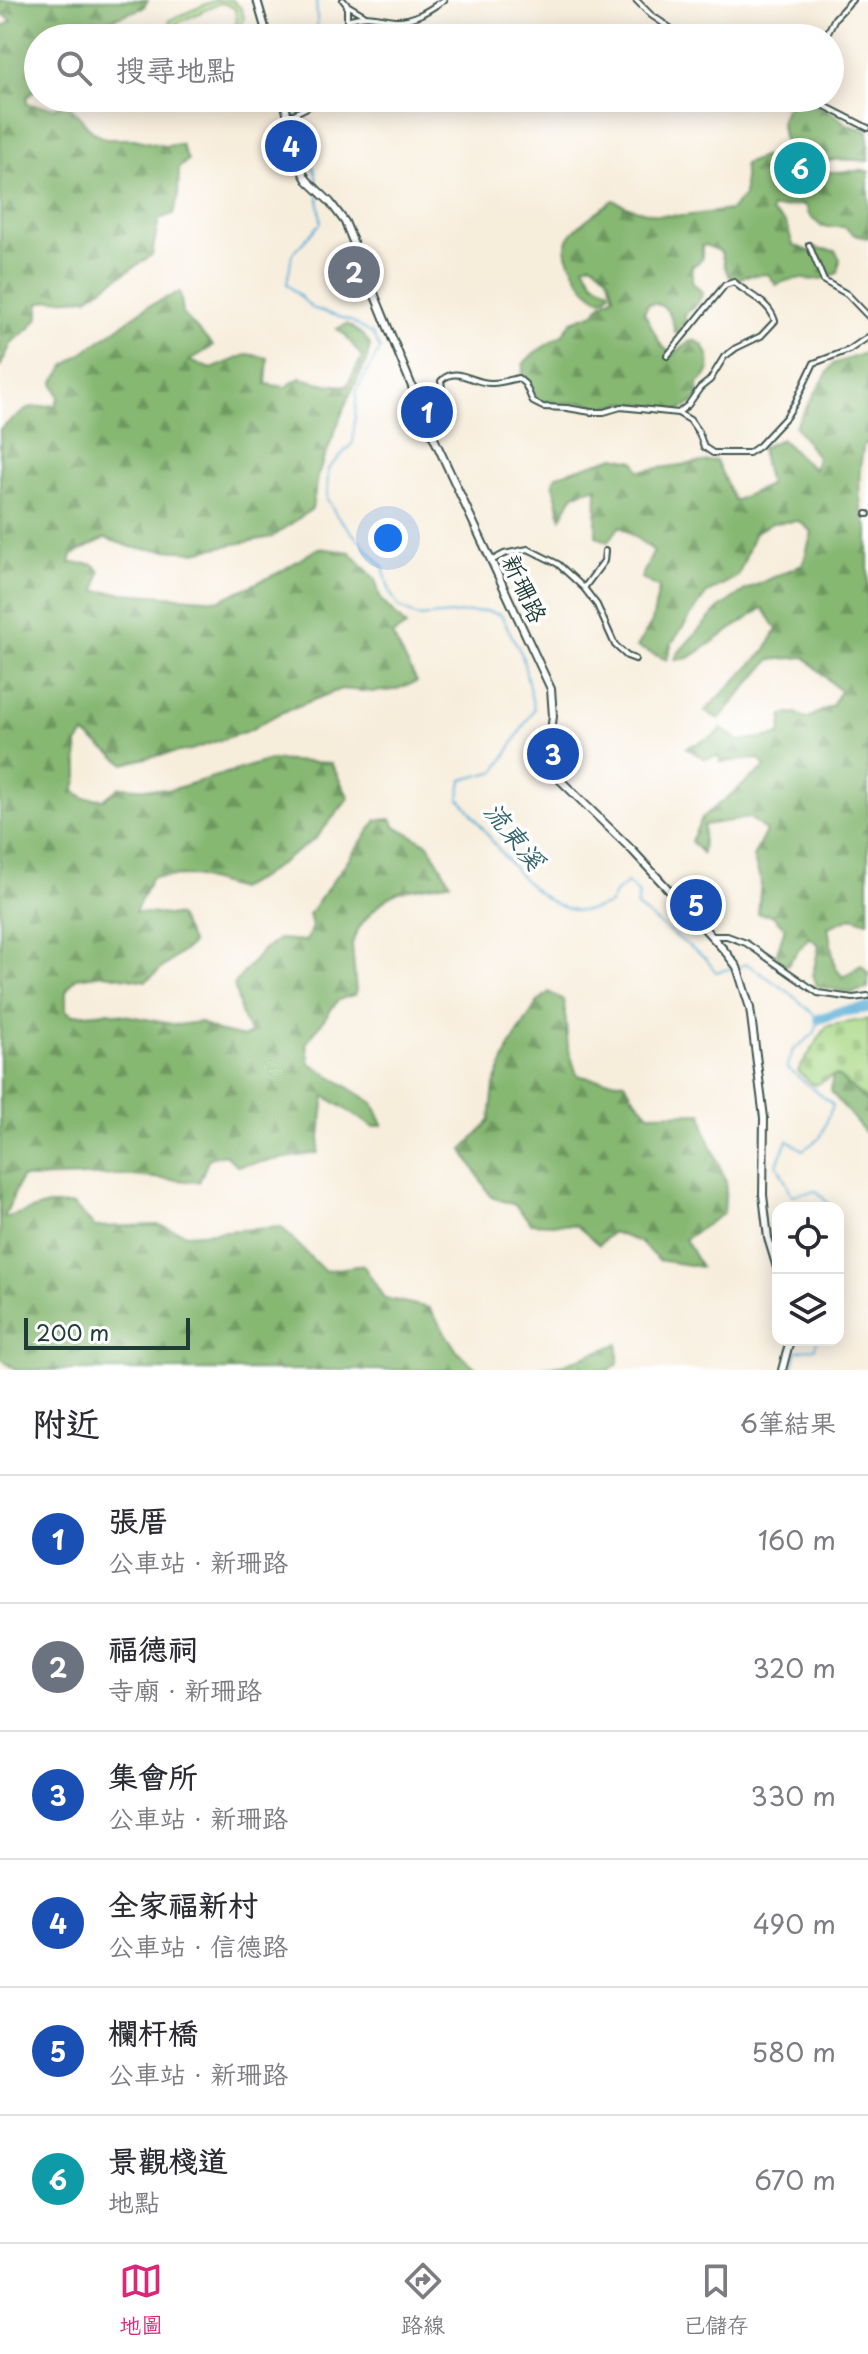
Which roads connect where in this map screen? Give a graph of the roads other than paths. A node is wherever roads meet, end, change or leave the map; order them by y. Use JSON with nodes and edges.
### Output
{"nodes":[{"id":1,"x":257,"y":0,"type":"edge"},
{"id":2,"x":343,"y":0,"type":"edge"},
{"id":3,"x":444,"y":0,"type":"edge"},
{"id":4,"x":636,"y":0,"type":"edge"},
{"id":5,"x":852,"y":0,"type":"edge"},
{"id":6,"x":347,"y":5,"type":"junction"},
{"id":7,"x":364,"y":15,"type":"junction"},
{"id":8,"x":347,"y":23,"type":"joint"},
{"id":9,"x":264,"y":24,"type":"edge"},
{"id":10,"x":664,"y":24,"type":"edge"},
{"id":11,"x":832,"y":24,"type":"edge"},
{"id":12,"x":288,"y":112,"type":"edge"},
{"id":13,"x":299,"y":112,"type":"edge"},
{"id":14,"x":837,"y":112,"type":"edge"},
{"id":15,"x":290,"y":116,"type":"junction"},
{"id":16,"x":868,"y":128,"type":"edge"},
{"id":17,"x":809,"y":245,"type":"dead end"},
{"id":18,"x":868,"y":316,"type":"edge"},
{"id":19,"x":868,"y":337,"type":"edge"},
{"id":20,"x":667,"y":356,"type":"dead end"},
{"id":21,"x":678,"y":413,"type":"junction"},
{"id":22,"x":433,"y":434,"type":"junction"},
{"id":23,"x":605,"y":551,"type":"dead end"},
{"id":24,"x":491,"y":561,"type":"junction"},
{"id":25,"x":584,"y":588,"type":"junction"},
{"id":26,"x":635,"y":659,"type":"dead end"},
{"id":27,"x":711,"y":935,"type":"junction"},
{"id":28,"x":868,"y":996,"type":"edge"},
{"id":29,"x":772,"y":1251,"type":"edge"},
{"id":30,"x":788,"y":1346,"type":"edge"},
{"id":31,"x":782,"y":1370,"type":"edge"}],
"edges":[{"from":1,"to":9,"type":"street"},
{"from":2,"to":6,"type":"street"},
{"from":3,"to":7,"type":"street"},
{"from":4,"to":10,"type":"street"},
{"from":5,"to":11,"type":"street"},
{"from":6,"to":7,"type":"street"},
{"from":6,"to":8,"type":"street"},
{"from":7,"to":8,"type":"street"},
{"from":12,"to":15,"type":"street"},
{"from":13,"to":15,"type":"street"},
{"from":14,"to":16,"type":"street"},
{"from":15,"to":22,"type":"street","name":"新珊路"},
{"from":17,"to":18,"type":"street"},
{"from":19,"to":21,"type":"street"},
{"from":20,"to":21,"type":"street"},
{"from":21,"to":22,"type":"street"},
{"from":22,"to":24,"type":"street","name":"新珊路"},
{"from":23,"to":25,"type":"street"},
{"from":24,"to":25,"type":"street"},
{"from":24,"to":27,"type":"street","name":"新珊路"},
{"from":25,"to":26,"type":"street"},
{"from":27,"to":28,"type":"street"},
{"from":27,"to":29,"type":"street","name":"新珊路"},
{"from":30,"to":31,"type":"street"}]}
